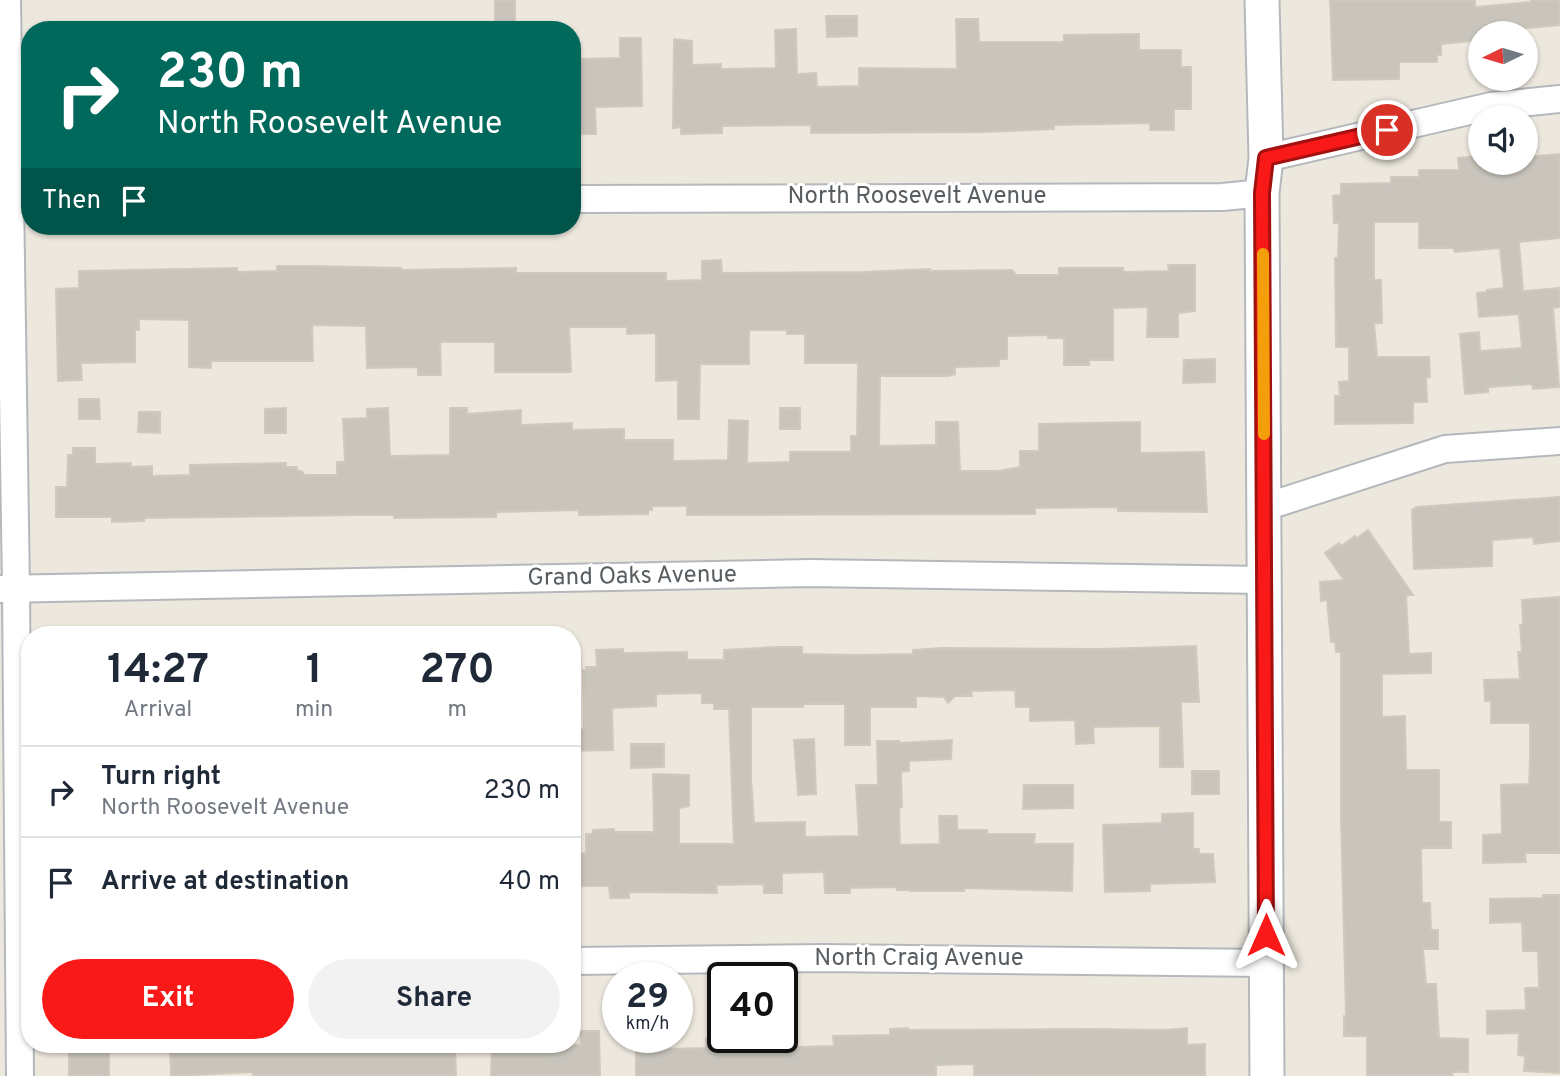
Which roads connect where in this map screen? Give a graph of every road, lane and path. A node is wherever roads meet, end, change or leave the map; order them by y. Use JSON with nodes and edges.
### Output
{"nodes":[{"id":1,"x":7,"y":0,"type":"edge"},
{"id":2,"x":1262,"y":0,"type":"edge"},
{"id":3,"x":1560,"y":99,"type":"edge"},
{"id":4,"x":1266,"y":158,"type":"junction"},
{"id":5,"x":1262,"y":193,"type":"junction"},
{"id":6,"x":581,"y":199,"type":"edge"},
{"id":7,"x":13,"y":207,"type":"edge"},
{"id":8,"x":1560,"y":441,"type":"edge"},
{"id":9,"x":1265,"y":507,"type":"junction"},
{"id":10,"x":1264,"y":580,"type":"junction"},
{"id":11,"x":8,"y":589,"type":"edge"},
{"id":12,"x":581,"y":961,"type":"edge"},
{"id":13,"x":1266,"y":962,"type":"junction"},
{"id":14,"x":16,"y":970,"type":"edge"},
{"id":15,"x":20,"y":1076,"type":"edge"},
{"id":16,"x":1267,"y":1076,"type":"edge"}],
"edges":[{"from":1,"to":7,"type":"street"},
{"from":2,"to":4,"type":"street"},
{"from":3,"to":4,"type":"street"},
{"from":4,"to":5,"type":"street"},
{"from":5,"to":6,"type":"street","name":"North Roosevelt Avenue"},
{"from":5,"to":9,"type":"street"},
{"from":7,"to":11,"type":"street"},
{"from":8,"to":9,"type":"street"},
{"from":9,"to":10,"type":"street"},
{"from":10,"to":11,"type":"street","name":"Grand Oaks Avenue"},
{"from":10,"to":13,"type":"street"},
{"from":11,"to":14,"type":"street"},
{"from":12,"to":13,"type":"street","name":"North Craig Avenue"},
{"from":13,"to":16,"type":"street"},
{"from":14,"to":15,"type":"street"}]}
